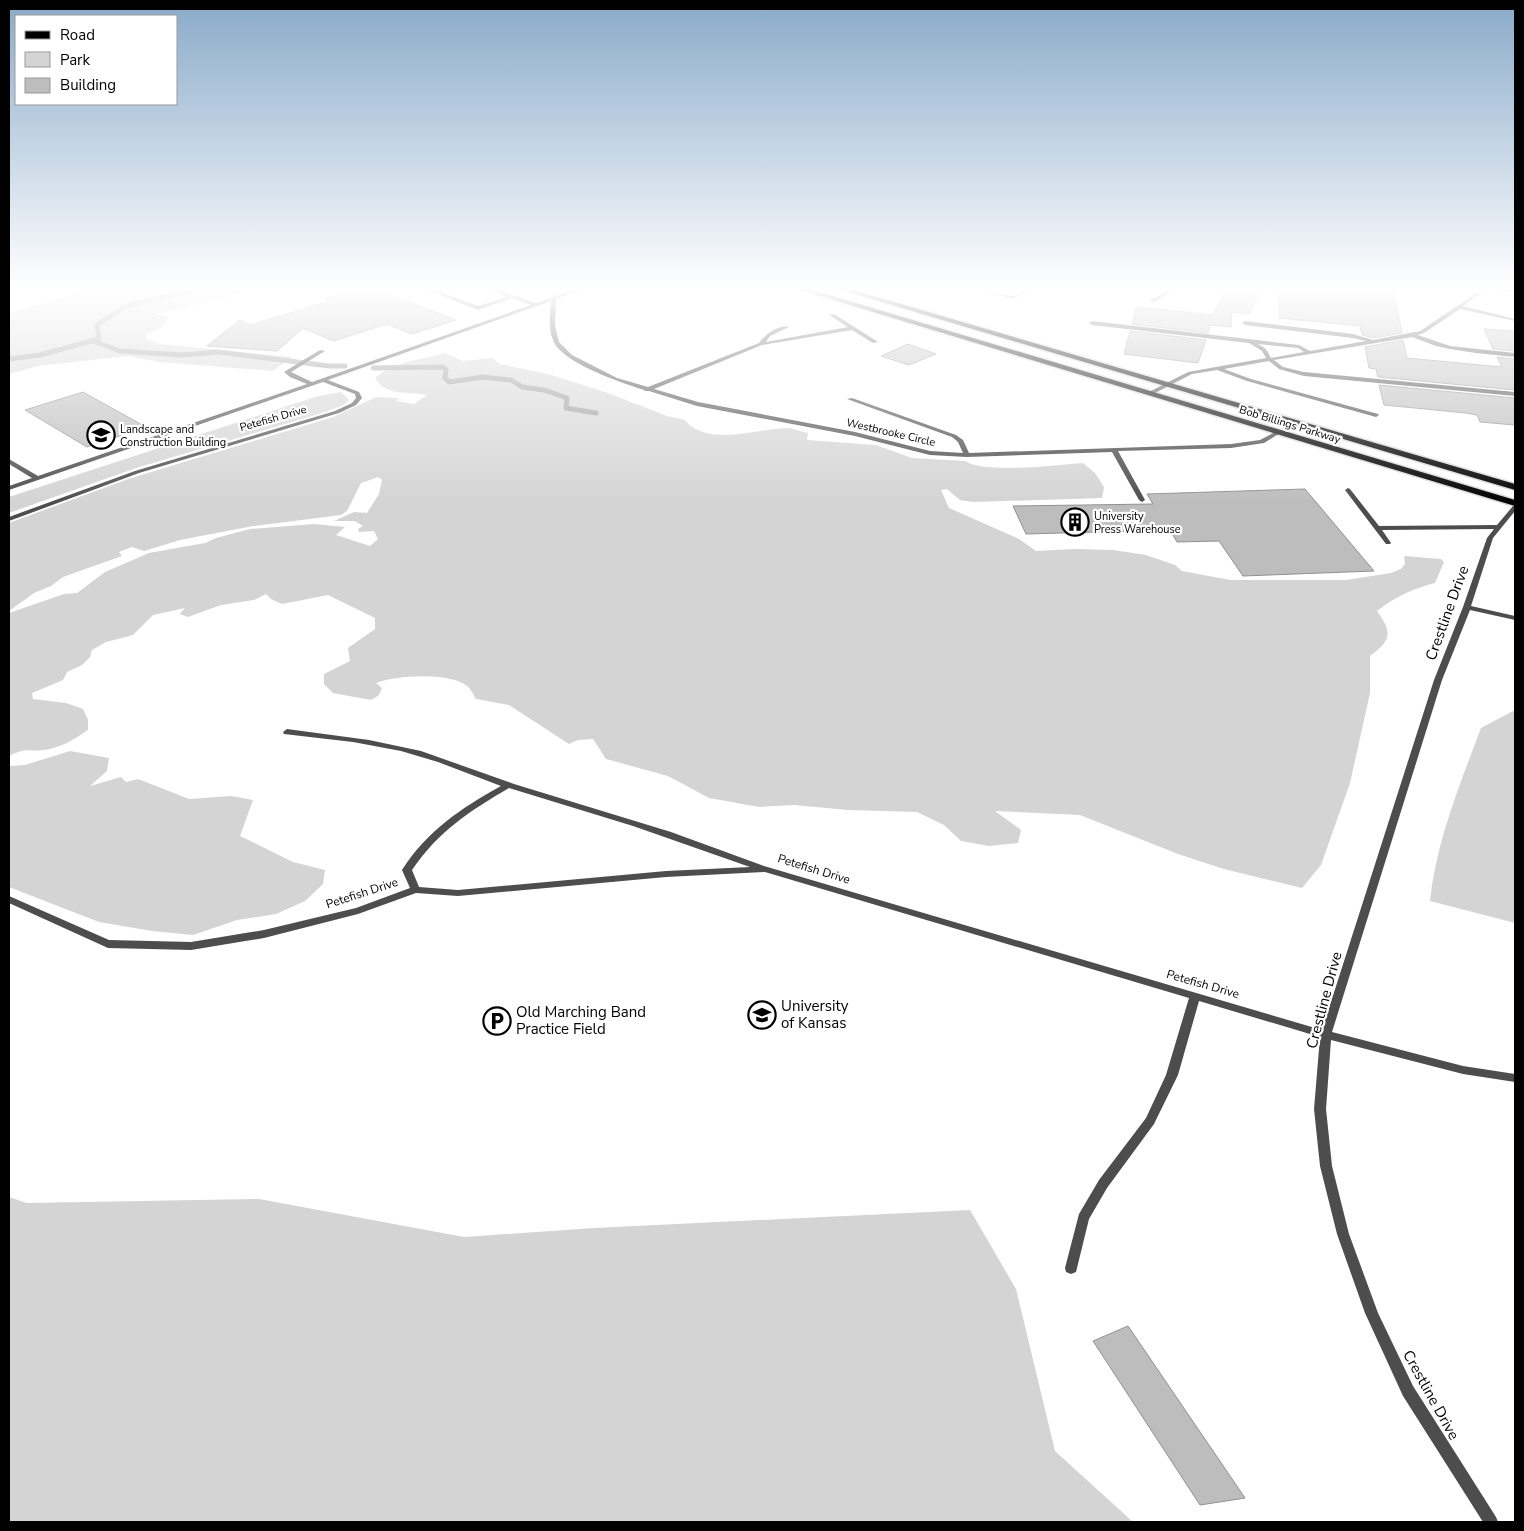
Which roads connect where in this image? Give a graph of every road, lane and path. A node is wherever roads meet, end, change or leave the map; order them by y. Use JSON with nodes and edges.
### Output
{"nodes":[{"id":1,"x":307,"y":360,"type":"edge"},
{"id":2,"x":376,"y":360,"type":"edge"},
{"id":3,"x":579,"y":360,"type":"edge"},
{"id":4,"x":720,"y":360,"type":"edge"},
{"id":5,"x":1037,"y":360,"type":"edge"},
{"id":6,"x":1083,"y":360,"type":"edge"},
{"id":7,"x":1261,"y":360,"type":"edge"},
{"id":8,"x":1271,"y":360,"type":"edge"},
{"id":9,"x":1217,"y":368,"type":"junction"},
{"id":10,"x":323,"y":380,"type":"junction"},
{"id":11,"x":314,"y":384,"type":"junction"},
{"id":12,"x":1165,"y":385,"type":"junction"},
{"id":13,"x":647,"y":390,"type":"junction"},
{"id":14,"x":1149,"y":394,"type":"junction"},
{"id":15,"x":1515,"y":394,"type":"edge"},
{"id":16,"x":850,"y":399,"type":"dead end"},
{"id":17,"x":1376,"y":416,"type":"dead end"},
{"id":18,"x":1278,"y":432,"type":"junction"},
{"id":19,"x":1114,"y":450,"type":"junction"},
{"id":20,"x":967,"y":455,"type":"junction"},
{"id":21,"x":10,"y":463,"type":"edge"},
{"id":22,"x":37,"y":478,"type":"junction"},
{"id":23,"x":1515,"y":487,"type":"edge"},
{"id":24,"x":9,"y":488,"type":"edge"},
{"id":25,"x":1348,"y":490,"type":"dead end"},
{"id":26,"x":1142,"y":500,"type":"dead end"},
{"id":27,"x":1515,"y":503,"type":"edge"},
{"id":28,"x":1515,"y":507,"type":"edge"},
{"id":29,"x":9,"y":519,"type":"edge"},
{"id":30,"x":1498,"y":527,"type":"junction"},
{"id":31,"x":1377,"y":528,"type":"junction"},
{"id":32,"x":1388,"y":543,"type":"dead end"},
{"id":33,"x":1467,"y":607,"type":"junction"},
{"id":34,"x":1515,"y":618,"type":"edge"},
{"id":35,"x":286,"y":732,"type":"dead end"},
{"id":36,"x":508,"y":785,"type":"junction"},
{"id":37,"x":765,"y":869,"type":"junction"},
{"id":38,"x":415,"y":890,"type":"junction"},
{"id":39,"x":9,"y":899,"type":"edge"},
{"id":40,"x":1194,"y":996,"type":"junction"},
{"id":41,"x":1326,"y":1035,"type":"junction"},
{"id":42,"x":1515,"y":1078,"type":"edge"},
{"id":43,"x":1071,"y":1268,"type":"dead end"},
{"id":44,"x":1491,"y":1522,"type":"edge"}],
"edges":[{"from":1,"to":11,"type":"street"},
{"from":2,"to":10,"type":"street"},
{"from":3,"to":13,"type":"street","name":"Westbrooke Circle"},
{"from":4,"to":13,"type":"street"},
{"from":5,"to":14,"type":"main road","name":"Bob Billings Parkway"},
{"from":6,"to":12,"type":"main road","name":"Bob Billings Parkway"},
{"from":7,"to":9,"type":"street"},
{"from":8,"to":15,"type":"street"},
{"from":9,"to":12,"type":"street"},
{"from":9,"to":17,"type":"street"},
{"from":10,"to":11,"type":"street"},
{"from":10,"to":29,"type":"street","name":"Petefish Drive"},
{"from":11,"to":22,"type":"street"},
{"from":12,"to":14,"type":"street"},
{"from":12,"to":23,"type":"main road","name":"Bob Billings Parkway"},
{"from":13,"to":20,"type":"street","name":"Westbrooke Circle"},
{"from":14,"to":18,"type":"main road","name":"Bob Billings Parkway"},
{"from":16,"to":20,"type":"lane"},
{"from":18,"to":19,"type":"street","name":"Westbrooke Circle"},
{"from":18,"to":27,"type":"main road","name":"Bob Billings Parkway"},
{"from":19,"to":20,"type":"street","name":"Westbrooke Circle"},
{"from":19,"to":26,"type":"street"},
{"from":21,"to":22,"type":"street"},
{"from":22,"to":24,"type":"street"},
{"from":25,"to":31,"type":"street"},
{"from":28,"to":30,"type":"street","name":"Crestline Drive"},
{"from":30,"to":31,"type":"lane"},
{"from":30,"to":33,"type":"street","name":"Crestline Drive"},
{"from":31,"to":32,"type":"street"},
{"from":33,"to":34,"type":"lane"},
{"from":33,"to":41,"type":"street","name":"Crestline Drive"},
{"from":35,"to":36,"type":"street"},
{"from":36,"to":37,"type":"street"},
{"from":36,"to":38,"type":"street"},
{"from":37,"to":38,"type":"street","name":"Petefish Drive"},
{"from":37,"to":40,"type":"street","name":"Petefish Drive"},
{"from":38,"to":39,"type":"street","name":"Petefish Drive"},
{"from":40,"to":41,"type":"street","name":"Petefish Drive"},
{"from":40,"to":43,"type":"street"},
{"from":41,"to":42,"type":"street","name":"Petefish Drive"},
{"from":41,"to":44,"type":"street","name":"Crestline Drive"}]}
